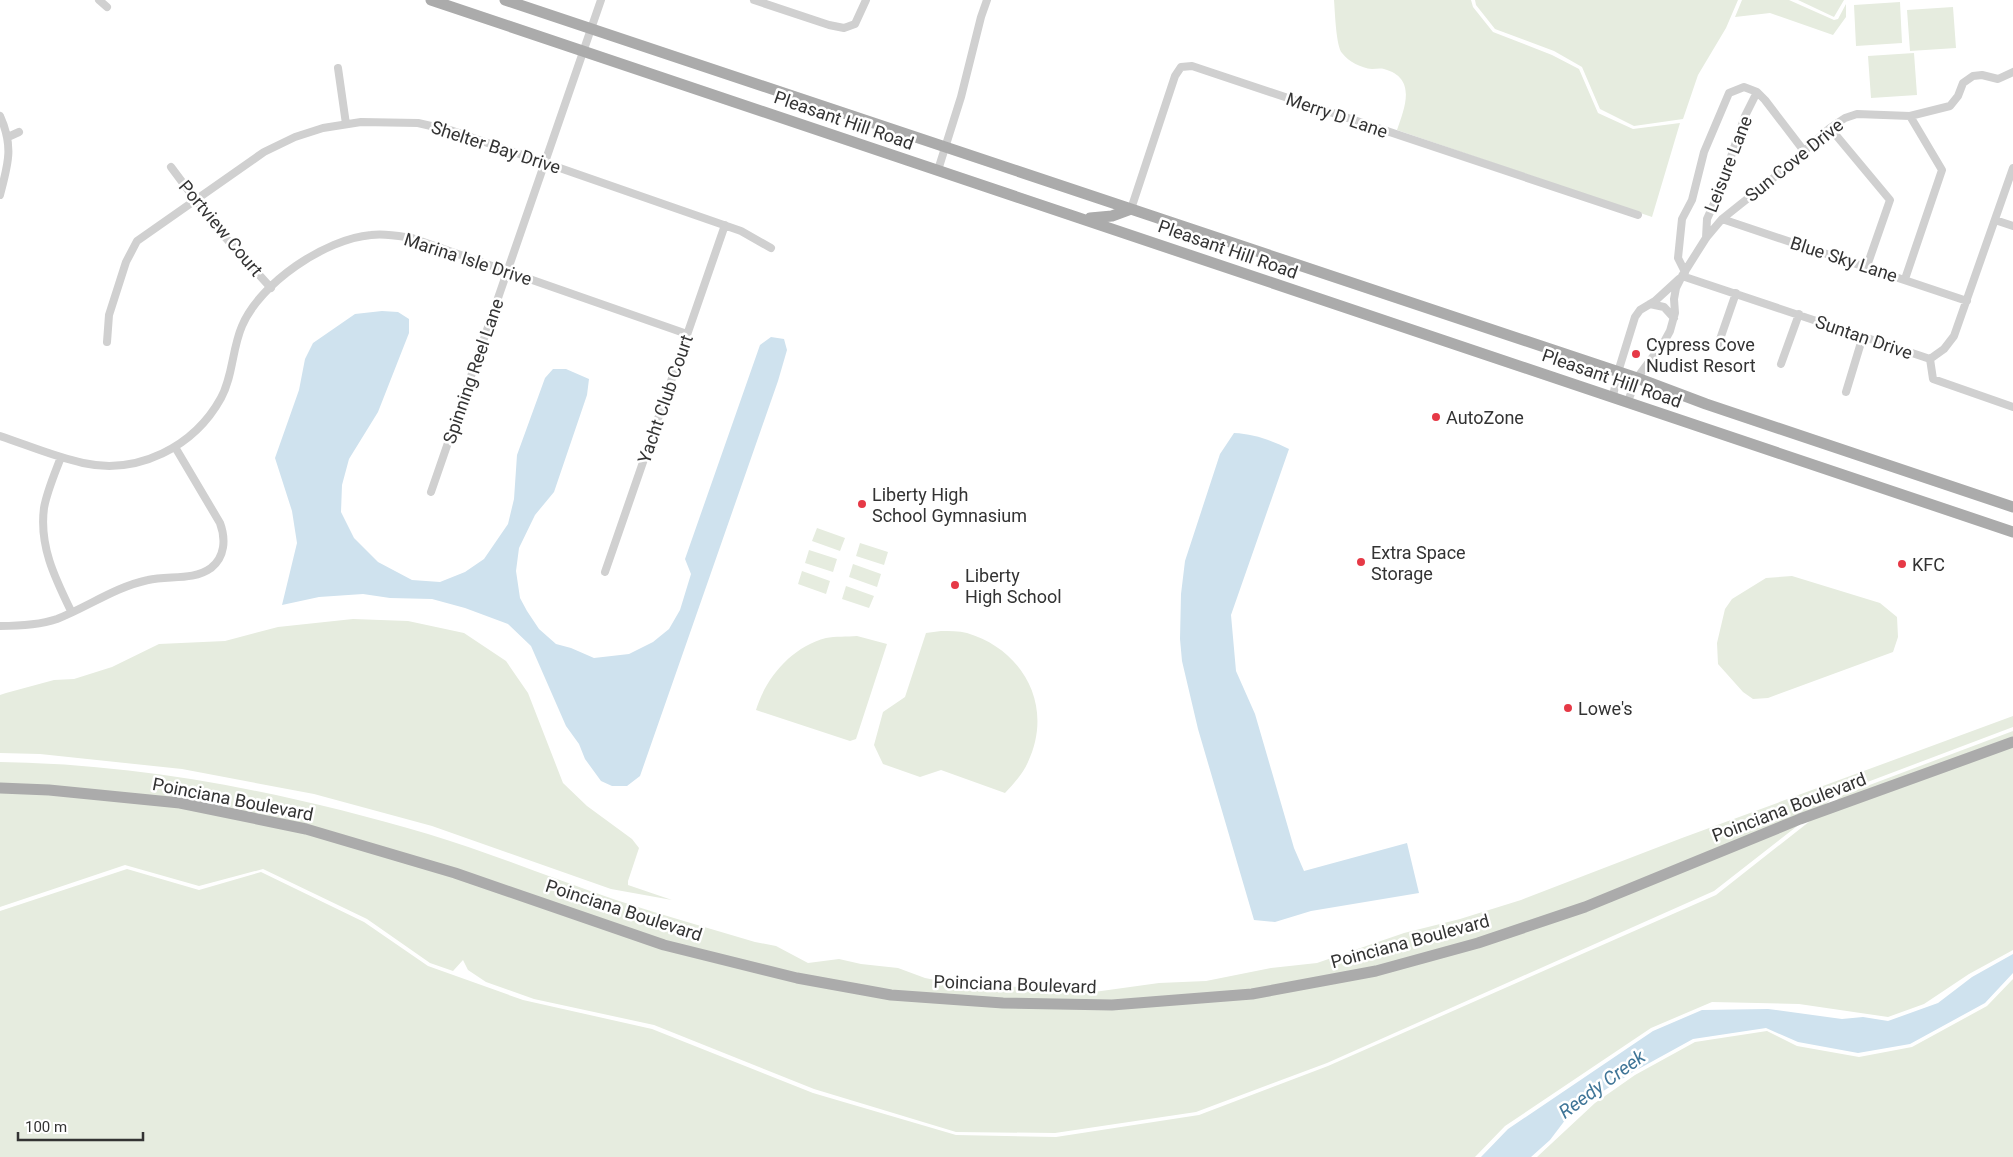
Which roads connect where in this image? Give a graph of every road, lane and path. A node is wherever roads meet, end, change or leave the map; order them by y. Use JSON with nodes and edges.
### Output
{"nodes":[{"id":1,"x":99,"y":0,"type":"edge"},
{"id":2,"x":431,"y":0,"type":"edge"},
{"id":3,"x":505,"y":0,"type":"edge"},
{"id":4,"x":600,"y":0,"type":"edge"},
{"id":5,"x":754,"y":0,"type":"edge"},
{"id":6,"x":866,"y":0,"type":"edge"},
{"id":7,"x":987,"y":0,"type":"edge"},
{"id":8,"x":107,"y":7,"type":"dead end"},
{"id":9,"x":591,"y":29,"type":"junction"},
{"id":10,"x":584,"y":51,"type":"junction"},
{"id":11,"x":338,"y":68,"type":"dead end"},
{"id":12,"x":2013,"y":74,"type":"edge"},
{"id":13,"x":1757,"y":92,"type":"junction"},
{"id":14,"x":0,"y":116,"type":"edge"},
{"id":15,"x":1910,"y":116,"type":"junction"},
{"id":16,"x":346,"y":124,"type":"junction"},
{"id":17,"x":1830,"y":128,"type":"junction"},
{"id":18,"x":20,"y":132,"type":"dead end"},
{"id":19,"x":8,"y":137,"type":"junction"},
{"id":20,"x":946,"y":148,"type":"junction"},
{"id":21,"x":1804,"y":151,"type":"junction"},
{"id":22,"x":546,"y":163,"type":"junction"},
{"id":23,"x":171,"y":167,"type":"dead end"},
{"id":24,"x":2013,"y":168,"type":"edge"},
{"id":25,"x":938,"y":170,"type":"junction"},
{"id":26,"x":0,"y":194,"type":"edge"},
{"id":27,"x":196,"y":199,"type":"junction"},
{"id":28,"x":1130,"y":209,"type":"junction"},
{"id":29,"x":1638,"y":215,"type":"dead end"},
{"id":30,"x":1083,"y":218,"type":"junction"},
{"id":31,"x":1722,"y":219,"type":"junction"},
{"id":32,"x":1995,"y":220,"type":"junction"},
{"id":33,"x":725,"y":225,"type":"junction"},
{"id":34,"x":2013,"y":226,"type":"edge"},
{"id":35,"x":1706,"y":238,"type":"junction"},
{"id":36,"x":770,"y":248,"type":"dead end"},
{"id":37,"x":1866,"y":266,"type":"junction"},
{"id":38,"x":508,"y":271,"type":"junction"},
{"id":39,"x":1684,"y":274,"type":"junction"},
{"id":40,"x":1905,"y":279,"type":"junction"},
{"id":41,"x":271,"y":288,"type":"junction"},
{"id":42,"x":1736,"y":293,"type":"junction"},
{"id":43,"x":1967,"y":301,"type":"junction"},
{"id":44,"x":1650,"y":304,"type":"junction"},
{"id":45,"x":1798,"y":314,"type":"junction"},
{"id":46,"x":1674,"y":318,"type":"junction"},
{"id":47,"x":687,"y":334,"type":"junction"},
{"id":48,"x":1863,"y":336,"type":"junction"},
{"id":49,"x":107,"y":342,"type":"dead end"},
{"id":50,"x":1718,"y":345,"type":"dead end"},
{"id":51,"x":1930,"y":359,"type":"junction"},
{"id":52,"x":1781,"y":364,"type":"dead end"},
{"id":53,"x":1618,"y":372,"type":"junction"},
{"id":54,"x":1637,"y":378,"type":"junction"},
{"id":55,"x":1846,"y":392,"type":"dead end"},
{"id":56,"x":1613,"y":396,"type":"junction"},
{"id":57,"x":1628,"y":401,"type":"junction"},
{"id":58,"x":2013,"y":407,"type":"edge"},
{"id":59,"x":0,"y":436,"type":"edge"},
{"id":60,"x":175,"y":447,"type":"junction"},
{"id":61,"x":60,"y":456,"type":"junction"},
{"id":62,"x":431,"y":492,"type":"dead end"},
{"id":63,"x":2013,"y":507,"type":"edge"},
{"id":64,"x":2013,"y":532,"type":"edge"},
{"id":65,"x":605,"y":572,"type":"dead end"},
{"id":66,"x":71,"y":611,"type":"junction"},
{"id":67,"x":0,"y":626,"type":"edge"},
{"id":68,"x":2013,"y":742,"type":"edge"},
{"id":69,"x":0,"y":788,"type":"edge"}],
"edges":[{"from":1,"to":8,"type":"street"},
{"from":2,"to":10,"type":"main road","name":"Pleasant Hill Road"},
{"from":3,"to":9,"type":"main road","name":"Pleasant Hill Road"},
{"from":4,"to":9,"type":"street","name":"Spinning Reel Lane"},
{"from":5,"to":6,"type":"street"},
{"from":7,"to":20,"type":"street"},
{"from":9,"to":10,"type":"street","name":"Spinning Reel Lane"},
{"from":9,"to":20,"type":"main road","name":"Pleasant Hill Road"},
{"from":10,"to":22,"type":"street","name":"Spinning Reel Lane"},
{"from":10,"to":25,"type":"main road","name":"Pleasant Hill Road"},
{"from":11,"to":16,"type":"street"},
{"from":12,"to":15,"type":"street","name":"Sun Cove Drive"},
{"from":13,"to":21,"type":"street"},
{"from":13,"to":35,"type":"street","name":"Leisure Lane"},
{"from":13,"to":39,"type":"street"},
{"from":14,"to":19,"type":"street"},
{"from":15,"to":17,"type":"street","name":"Sun Cove Drive"},
{"from":15,"to":40,"type":"street"},
{"from":16,"to":22,"type":"street","name":"Shelter Bay Drive"},
{"from":16,"to":27,"type":"street","name":"Shelter Bay Drive"},
{"from":17,"to":21,"type":"street","name":"Sun Cove Drive"},
{"from":17,"to":37,"type":"street"},
{"from":18,"to":19,"type":"street"},
{"from":19,"to":26,"type":"street"},
{"from":20,"to":25,"type":"street"},
{"from":20,"to":28,"type":"main road","name":"Pleasant Hill Road"},
{"from":21,"to":31,"type":"street","name":"Sun Cove Drive"},
{"from":22,"to":33,"type":"street","name":"Shelter Bay Drive"},
{"from":22,"to":38,"type":"street","name":"Spinning Reel Lane"},
{"from":23,"to":27,"type":"street","name":"Portview Court"},
{"from":24,"to":32,"type":"street","name":"Suntan Drive"},
{"from":25,"to":30,"type":"main road","name":"Pleasant Hill Road"},
{"from":27,"to":41,"type":"street","name":"Portview Court"},
{"from":27,"to":49,"type":"street","name":"Shelter Bay Drive"},
{"from":28,"to":29,"type":"street","name":"Merry D Lane"},
{"from":28,"to":30,"type":"main road"},
{"from":28,"to":53,"type":"main road","name":"Pleasant Hill Road"},
{"from":30,"to":56,"type":"main road","name":"Pleasant Hill Road"},
{"from":31,"to":35,"type":"street","name":"Sun Cove Drive"},
{"from":31,"to":37,"type":"street","name":"Blue Sky Lane"},
{"from":32,"to":34,"type":"street"},
{"from":32,"to":43,"type":"street","name":"Suntan Drive"},
{"from":33,"to":36,"type":"street","name":"Shelter Bay Drive"},
{"from":33,"to":47,"type":"street","name":"Yacht Club Court"},
{"from":35,"to":39,"type":"street","name":"Sun Cove Drive"},
{"from":37,"to":40,"type":"street","name":"Blue Sky Lane"},
{"from":38,"to":41,"type":"street","name":"Marina Isle Drive"},
{"from":38,"to":47,"type":"street","name":"Marina Isle Drive"},
{"from":38,"to":62,"type":"street","name":"Spinning Reel Lane"},
{"from":39,"to":42,"type":"street","name":"Suntan Drive"},
{"from":39,"to":44,"type":"street","name":"Sun Cove Drive"},
{"from":39,"to":46,"type":"street","name":"Sun Cove Drive"},
{"from":40,"to":43,"type":"street","name":"Blue Sky Lane"},
{"from":41,"to":60,"type":"street","name":"Marina Isle Drive"},
{"from":42,"to":45,"type":"street","name":"Suntan Drive"},
{"from":42,"to":50,"type":"street"},
{"from":43,"to":51,"type":"street","name":"Suntan Drive"},
{"from":44,"to":46,"type":"street"},
{"from":44,"to":53,"type":"street","name":"Sun Cove Drive"},
{"from":45,"to":48,"type":"street","name":"Suntan Drive"},
{"from":45,"to":52,"type":"street"},
{"from":46,"to":54,"type":"street","name":"Sun Cove Drive"},
{"from":47,"to":65,"type":"street","name":"Yacht Club Court"},
{"from":48,"to":51,"type":"street","name":"Suntan Drive"},
{"from":48,"to":55,"type":"street"},
{"from":51,"to":58,"type":"street"},
{"from":53,"to":54,"type":"main road","name":"Pleasant Hill Road"},
{"from":53,"to":56,"type":"street","name":"Sun Cove Drive"},
{"from":54,"to":57,"type":"street","name":"Sun Cove Drive"},
{"from":54,"to":63,"type":"main road","name":"Pleasant Hill Road"},
{"from":56,"to":57,"type":"main road","name":"Pleasant Hill Road"},
{"from":57,"to":64,"type":"main road","name":"Pleasant Hill Road"},
{"from":59,"to":61,"type":"street","name":"Marina Isle Drive"},
{"from":60,"to":61,"type":"street","name":"Marina Isle Drive"},
{"from":60,"to":66,"type":"street"},
{"from":61,"to":66,"type":"street"},
{"from":66,"to":67,"type":"street"},
{"from":68,"to":69,"type":"main road","name":"Poinciana Boulevard"}]}
